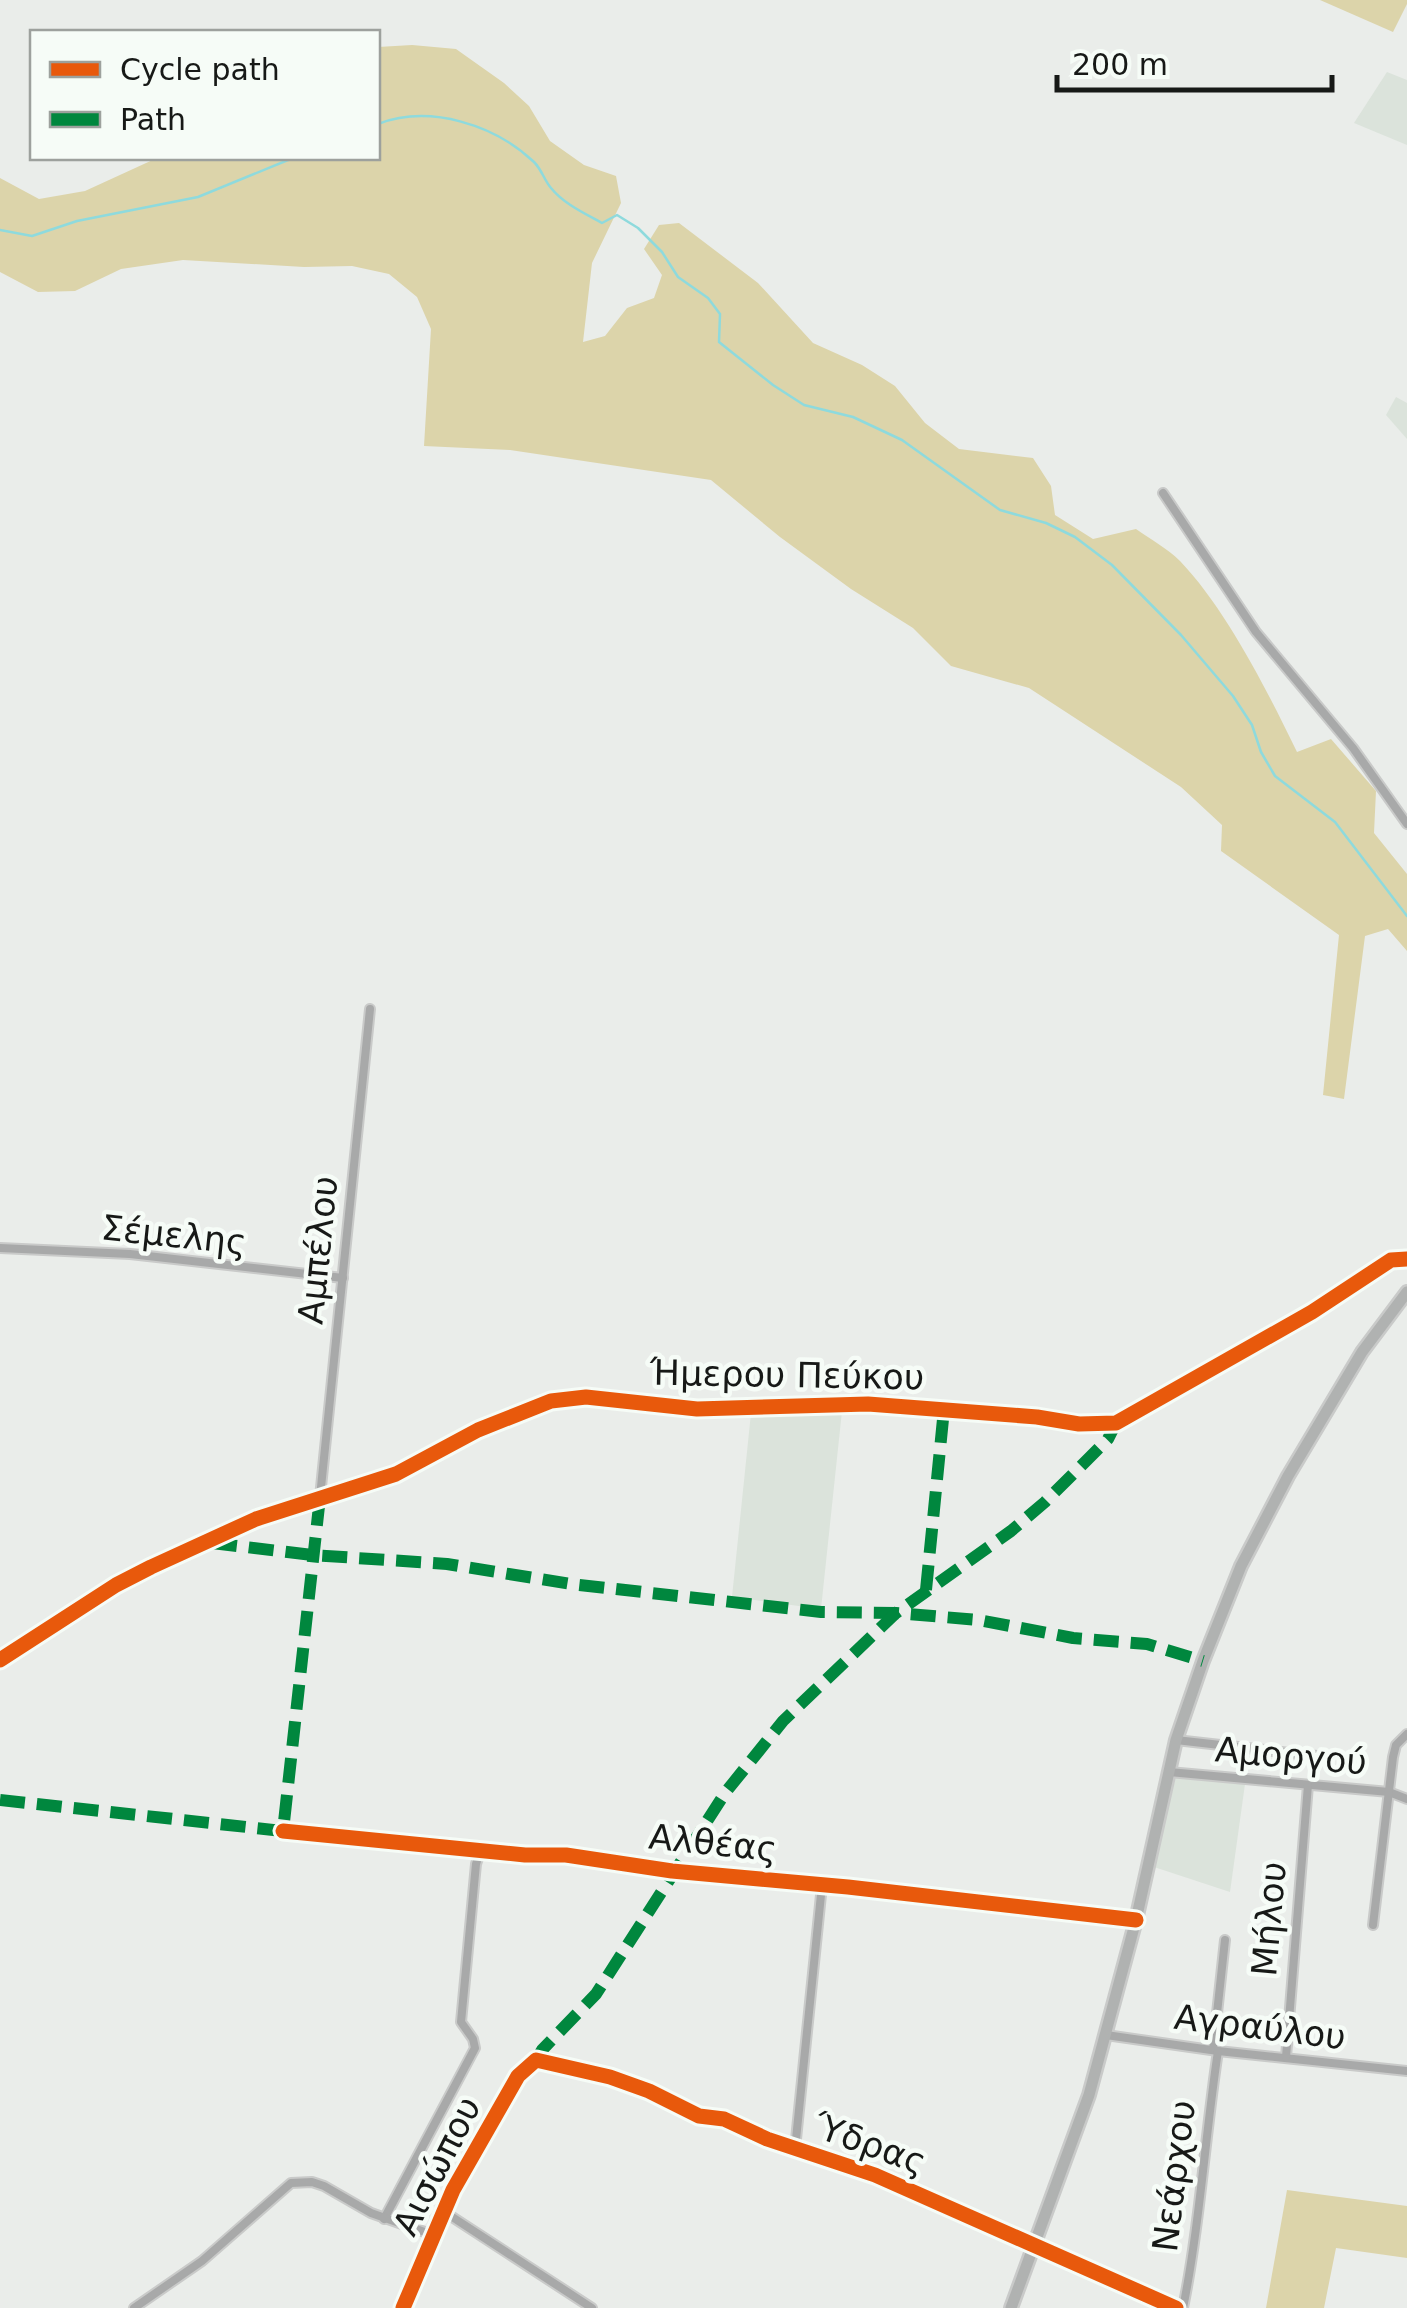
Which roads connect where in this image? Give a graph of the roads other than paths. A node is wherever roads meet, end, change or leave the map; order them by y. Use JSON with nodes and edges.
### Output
{"nodes":[{"id":1,"x":1163,"y":493,"type":"dead end"},
{"id":2,"x":1407,"y":824,"type":"edge"},
{"id":3,"x":370,"y":1009,"type":"dead end"},
{"id":4,"x":0,"y":1248,"type":"edge"},
{"id":5,"x":1407,"y":1259,"type":"edge"},
{"id":6,"x":343,"y":1278,"type":"junction"},
{"id":7,"x":1407,"y":1292,"type":"edge"},
{"id":8,"x":320,"y":1497,"type":"junction"},
{"id":9,"x":0,"y":1660,"type":"edge"},
{"id":10,"x":1407,"y":1734,"type":"edge"},
{"id":11,"x":1176,"y":1740,"type":"junction"},
{"id":12,"x":1317,"y":1756,"type":"dead end"},
{"id":13,"x":1169,"y":1772,"type":"junction"},
{"id":14,"x":1308,"y":1785,"type":"junction"},
{"id":15,"x":1389,"y":1792,"type":"junction"},
{"id":16,"x":1407,"y":1798,"type":"edge"},
{"id":17,"x":283,"y":1832,"type":"dead end"},
{"id":18,"x":481,"y":1849,"type":"junction"},
{"id":19,"x":822,"y":1885,"type":"junction"},
{"id":20,"x":1136,"y":1920,"type":"junction"},
{"id":21,"x":1373,"y":1924,"type":"dead end"},
{"id":22,"x":1225,"y":1940,"type":"dead end"},
{"id":23,"x":1106,"y":2035,"type":"junction"},
{"id":24,"x":1216,"y":2051,"type":"junction"},
{"id":25,"x":1286,"y":2057,"type":"junction"},
{"id":26,"x":536,"y":2060,"type":"joint"},
{"id":27,"x":1407,"y":2071,"type":"edge"},
{"id":28,"x":795,"y":2149,"type":"junction"},
{"id":29,"x":444,"y":2211,"type":"junction"},
{"id":30,"x":384,"y":2219,"type":"junction"},
{"id":31,"x":433,"y":2235,"type":"junction"},
{"id":32,"x":1034,"y":2248,"type":"junction"},
{"id":33,"x":134,"y":2308,"type":"edge"},
{"id":34,"x":403,"y":2308,"type":"edge"},
{"id":35,"x":592,"y":2308,"type":"edge"},
{"id":36,"x":1011,"y":2308,"type":"edge"},
{"id":37,"x":1179,"y":2308,"type":"edge"}],
"edges":[{"from":1,"to":2,"type":"street"},
{"from":3,"to":6,"type":"street","name":"Αμπέλου"},
{"from":4,"to":6,"type":"street","name":"Σέμελης"},
{"from":5,"to":8,"type":"street","name":"Ήμερου Πεύκου"},
{"from":6,"to":8,"type":"street","name":"Αμπέλου"},
{"from":7,"to":11,"type":"street"},
{"from":8,"to":9,"type":"street","name":"Ήμερου Πεύκου"},
{"from":10,"to":15,"type":"street"},
{"from":11,"to":12,"type":"street"},
{"from":11,"to":13,"type":"street"},
{"from":13,"to":14,"type":"street","name":"Αμοργού"},
{"from":13,"to":20,"type":"street"},
{"from":14,"to":15,"type":"street","name":"Αμοργού"},
{"from":14,"to":25,"type":"street","name":"Μήλου"},
{"from":15,"to":16,"type":"street","name":"Αμοργού"},
{"from":15,"to":21,"type":"street"},
{"from":17,"to":18,"type":"street","name":"Αλθέας"},
{"from":18,"to":19,"type":"street","name":"Αλθέας"},
{"from":18,"to":30,"type":"street"},
{"from":19,"to":20,"type":"street","name":"Αλθέας"},
{"from":19,"to":28,"type":"street"},
{"from":20,"to":23,"type":"street"},
{"from":22,"to":24,"type":"street","name":"Νεάρχου"},
{"from":23,"to":24,"type":"street","name":"Αγραύλου"},
{"from":23,"to":32,"type":"street"},
{"from":24,"to":25,"type":"street","name":"Αγραύλου"},
{"from":24,"to":37,"type":"street","name":"Νεάρχου"},
{"from":25,"to":27,"type":"street","name":"Αγραύλου"},
{"from":26,"to":28,"type":"street","name":"Ύδρας"},
{"from":26,"to":29,"type":"street","name":"Αισώπου"},
{"from":28,"to":32,"type":"street","name":"Ύδρας"},
{"from":29,"to":31,"type":"street","name":"Αισώπου"},
{"from":29,"to":35,"type":"street"},
{"from":30,"to":31,"type":"street"},
{"from":30,"to":33,"type":"street"},
{"from":31,"to":34,"type":"street","name":"Αισώπου"},
{"from":32,"to":36,"type":"street"},
{"from":32,"to":37,"type":"street","name":"Ύδρας"}]}
